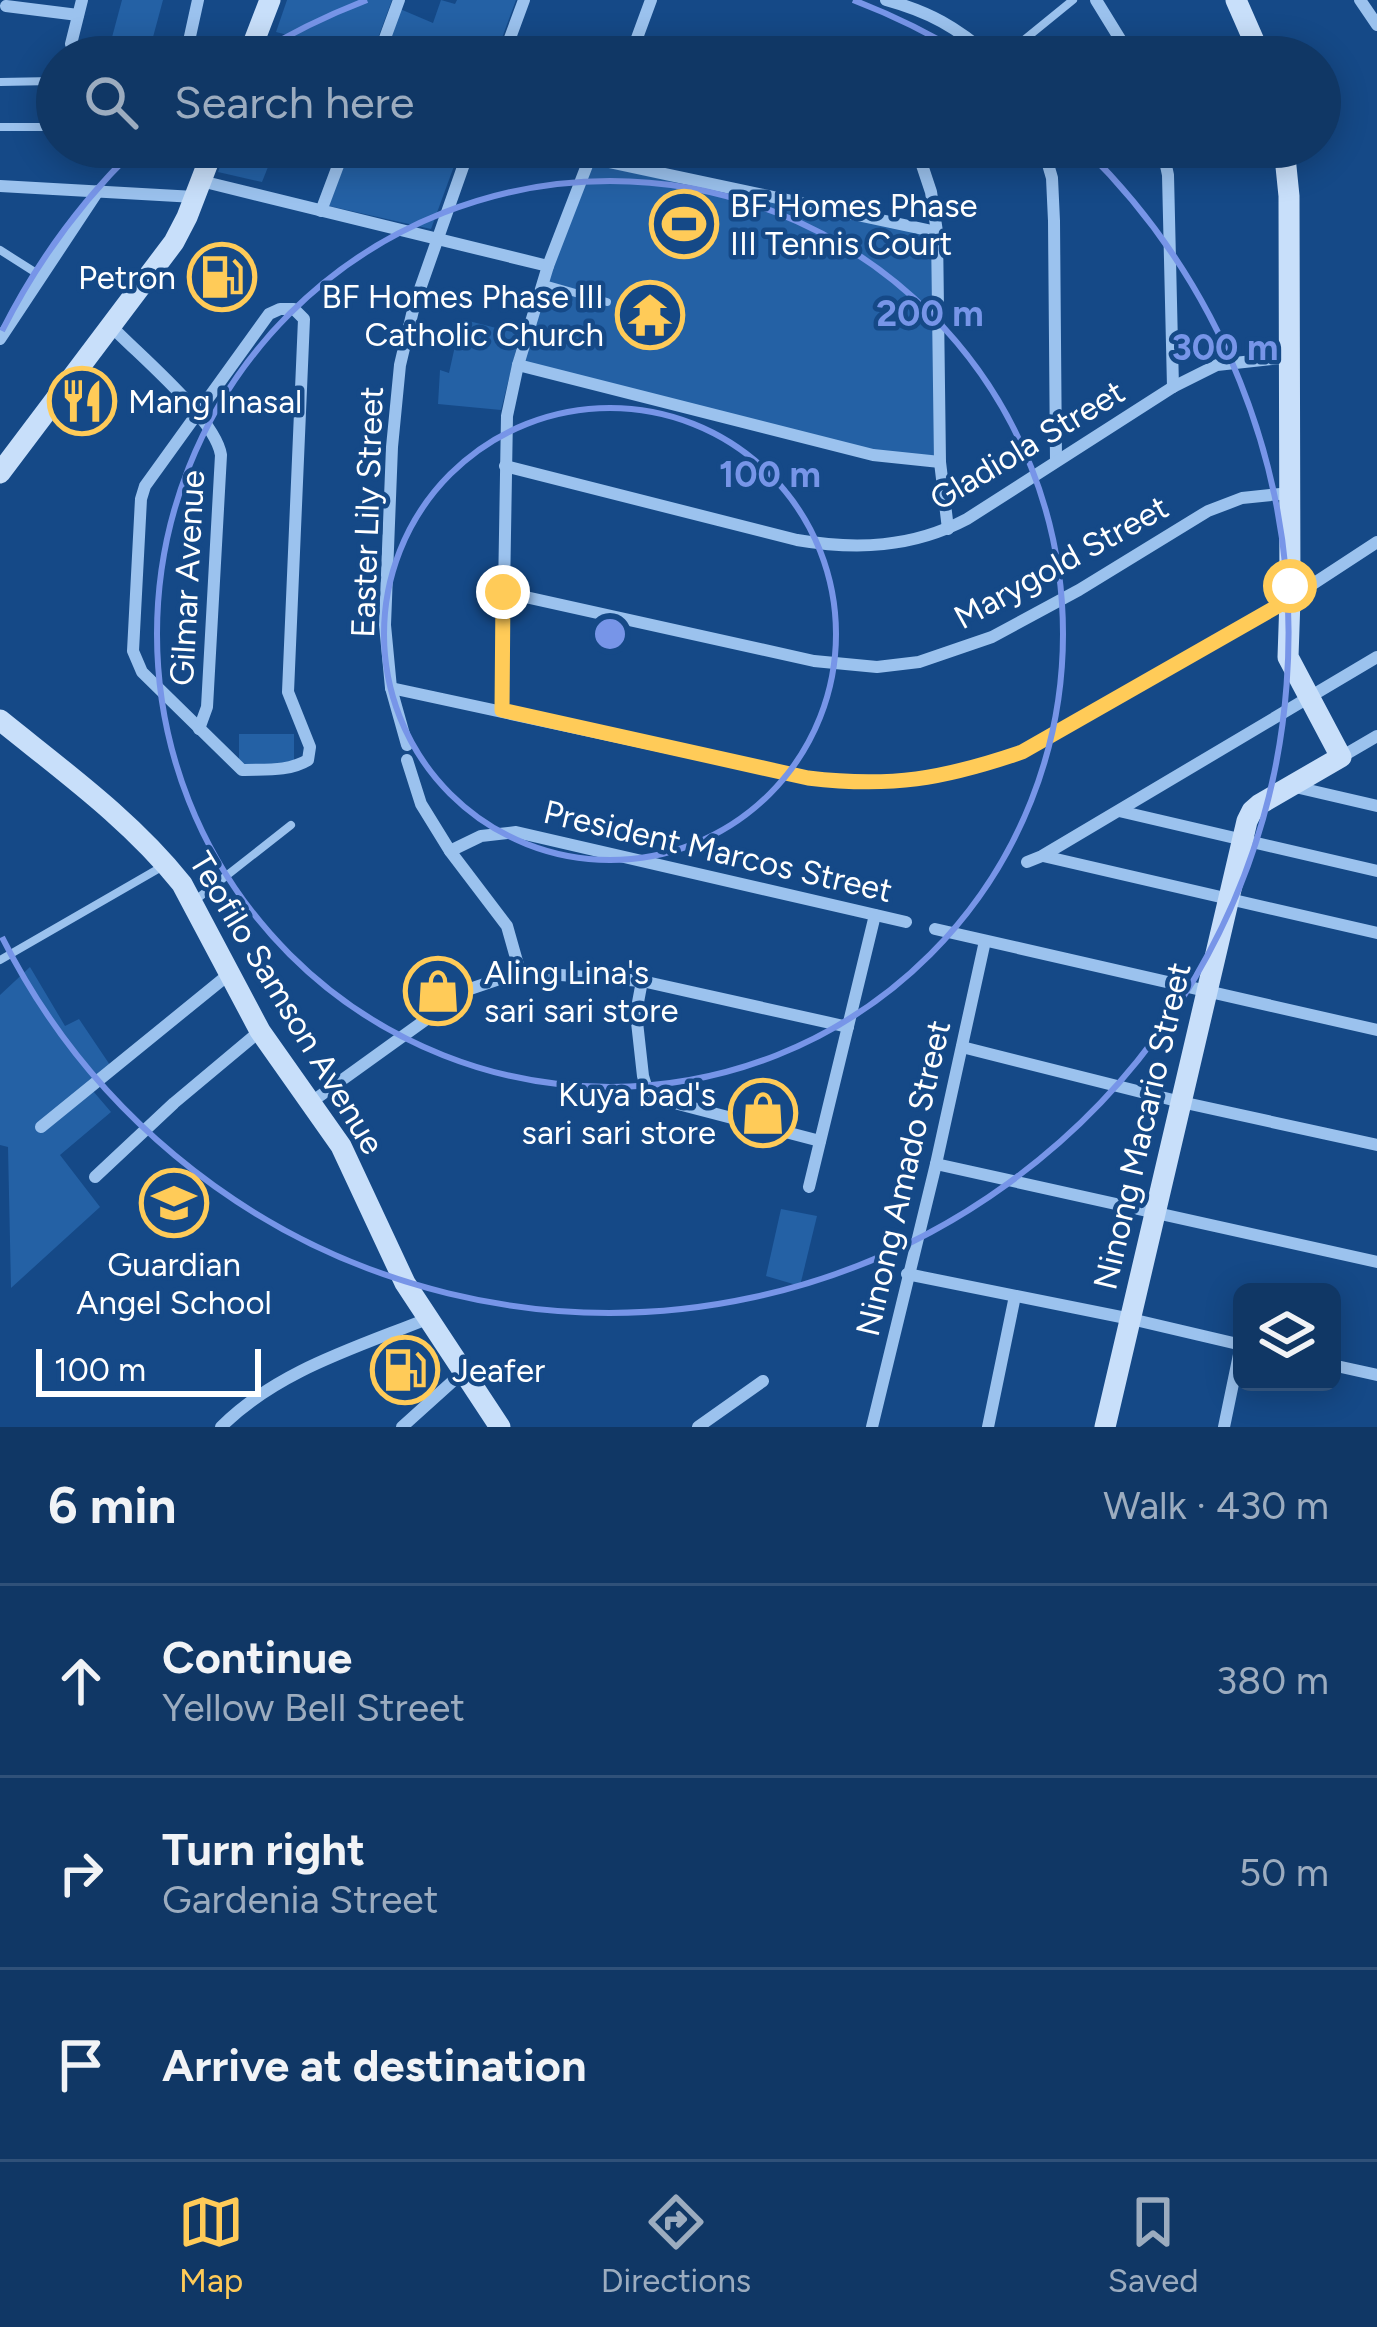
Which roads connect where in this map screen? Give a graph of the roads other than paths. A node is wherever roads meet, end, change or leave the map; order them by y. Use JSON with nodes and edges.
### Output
{"nodes":[{"id":1,"x":82,"y":0,"type":"edge"},
{"id":2,"x":198,"y":0,"type":"edge"},
{"id":3,"x":270,"y":0,"type":"edge"},
{"id":4,"x":399,"y":0,"type":"edge"},
{"id":5,"x":524,"y":0,"type":"edge"},
{"id":6,"x":651,"y":0,"type":"edge"},
{"id":7,"x":886,"y":0,"type":"edge"},
{"id":8,"x":1073,"y":0,"type":"edge"},
{"id":9,"x":1096,"y":0,"type":"edge"},
{"id":10,"x":1236,"y":0,"type":"edge"},
{"id":11,"x":1360,"y":0,"type":"edge"},
{"id":12,"x":6,"y":6,"type":"dead end"},
{"id":13,"x":78,"y":16,"type":"junction"},
{"id":14,"x":1377,"y":25,"type":"edge"},
{"id":15,"x":73,"y":36,"type":"edge"},
{"id":16,"x":190,"y":36,"type":"edge"},
{"id":17,"x":256,"y":36,"type":"edge"},
{"id":18,"x":386,"y":36,"type":"edge"},
{"id":19,"x":511,"y":36,"type":"edge"},
{"id":20,"x":638,"y":36,"type":"edge"},
{"id":21,"x":967,"y":36,"type":"edge"},
{"id":22,"x":1029,"y":36,"type":"edge"},
{"id":23,"x":1117,"y":36,"type":"edge"},
{"id":24,"x":1252,"y":36,"type":"edge"},
{"id":25,"x":36,"y":81,"type":"edge"},
{"id":26,"x":0,"y":82,"type":"edge"},
{"id":27,"x":0,"y":128,"type":"edge"},
{"id":28,"x":36,"y":128,"type":"edge"},
{"id":29,"x":206,"y":168,"type":"edge"},
{"id":30,"x":337,"y":168,"type":"edge"},
{"id":31,"x":462,"y":168,"type":"edge"},
{"id":32,"x":586,"y":168,"type":"edge"},
{"id":33,"x":658,"y":168,"type":"edge"},
{"id":34,"x":923,"y":168,"type":"edge"},
{"id":35,"x":1049,"y":168,"type":"edge"},
{"id":36,"x":1166,"y":168,"type":"edge"},
{"id":37,"x":1286,"y":168,"type":"edge"},
{"id":38,"x":0,"y":186,"type":"edge"},
{"id":39,"x":198,"y":189,"type":"junction"},
{"id":40,"x":98,"y":191,"type":"junction"},
{"id":41,"x":321,"y":211,"type":"junction"},
{"id":42,"x":937,"y":232,"type":"junction"},
{"id":43,"x":437,"y":237,"type":"junction"},
{"id":44,"x":0,"y":250,"type":"edge"},
{"id":45,"x":548,"y":266,"type":"junction"},
{"id":46,"x":41,"y":276,"type":"junction"},
{"id":47,"x":542,"y":284,"type":"junction"},
{"id":48,"x":607,"y":302,"type":"dead end"},
{"id":49,"x":0,"y":310,"type":"edge"},
{"id":50,"x":13,"y":319,"type":"junction"},
{"id":51,"x":112,"y":327,"type":"junction"},
{"id":52,"x":0,"y":339,"type":"edge"},
{"id":53,"x":1289,"y":357,"type":"junction"},
{"id":54,"x":518,"y":365,"type":"junction"},
{"id":55,"x":1173,"y":387,"type":"junction"},
{"id":56,"x":199,"y":415,"type":"junction"},
{"id":57,"x":1056,"y":461,"type":"junction"},
{"id":58,"x":940,"y":462,"type":"junction"},
{"id":59,"x":505,"y":466,"type":"junction"},
{"id":60,"x":0,"y":473,"type":"edge"},
{"id":61,"x":1290,"y":493,"type":"junction"},
{"id":62,"x":948,"y":529,"type":"junction"},
{"id":63,"x":1377,"y":542,"type":"edge"},
{"id":64,"x":503,"y":592,"type":"junction"},
{"id":65,"x":1290,"y":599,"type":"junction"},
{"id":66,"x":1377,"y":657,"type":"edge"},
{"id":67,"x":391,"y":688,"type":"junction"},
{"id":68,"x":1308,"y":699,"type":"junction"},
{"id":69,"x":502,"y":710,"type":"junction"},
{"id":70,"x":0,"y":720,"type":"edge"},
{"id":71,"x":200,"y":729,"type":"junction"},
{"id":72,"x":1374,"y":740,"type":"edge"},
{"id":73,"x":1341,"y":758,"type":"junction"},
{"id":74,"x":1291,"y":786,"type":"junction"},
{"id":75,"x":1377,"y":806,"type":"edge"},
{"id":76,"x":1119,"y":811,"type":"junction"},
{"id":77,"x":291,"y":825,"type":"dead end"},
{"id":78,"x":1243,"y":840,"type":"junction"},
{"id":79,"x":450,"y":851,"type":"junction"},
{"id":80,"x":1042,"y":856,"type":"junction"},
{"id":81,"x":1027,"y":862,"type":"dead end"},
{"id":82,"x":166,"y":864,"type":"junction"},
{"id":83,"x":1377,"y":871,"type":"edge"},
{"id":84,"x":1229,"y":900,"type":"junction"},
{"id":85,"x":192,"y":903,"type":"junction"},
{"id":86,"x":874,"y":915,"type":"junction"},
{"id":87,"x":907,"y":922,"type":"dead end"},
{"id":88,"x":934,"y":929,"type":"dead end"},
{"id":89,"x":1377,"y":933,"type":"edge"},
{"id":90,"x":985,"y":940,"type":"junction"},
{"id":91,"x":0,"y":960,"type":"edge"},
{"id":92,"x":520,"y":972,"type":"junction"},
{"id":93,"x":228,"y":975,"type":"junction"},
{"id":94,"x":642,"y":981,"type":"junction"},
{"id":95,"x":1207,"y":993,"type":"junction"},
{"id":96,"x":848,"y":1027,"type":"junction"},
{"id":97,"x":1377,"y":1030,"type":"edge"},
{"id":98,"x":260,"y":1031,"type":"junction"},
{"id":99,"x":962,"y":1047,"type":"junction"},
{"id":100,"x":1181,"y":1102,"type":"junction"},
{"id":101,"x":310,"y":1103,"type":"junction"},
{"id":102,"x":40,"y":1127,"type":"dead end"},
{"id":103,"x":820,"y":1141,"type":"junction"},
{"id":104,"x":1377,"y":1145,"type":"edge"},
{"id":105,"x":936,"y":1165,"type":"junction"},
{"id":106,"x":95,"y":1177,"type":"dead end"},
{"id":107,"x":808,"y":1187,"type":"dead end"},
{"id":108,"x":1157,"y":1214,"type":"junction"},
{"id":109,"x":1377,"y":1262,"type":"edge"},
{"id":110,"x":908,"y":1274,"type":"junction"},
{"id":111,"x":1015,"y":1296,"type":"junction"},
{"id":112,"x":427,"y":1319,"type":"junction"},
{"id":113,"x":1131,"y":1319,"type":"junction"},
{"id":114,"x":1233,"y":1343,"type":"edge"},
{"id":115,"x":1341,"y":1367,"type":"edge"},
{"id":116,"x":463,"y":1372,"type":"junction"},
{"id":117,"x":1377,"y":1376,"type":"edge"},
{"id":118,"x":763,"y":1382,"type":"dead end"},
{"id":119,"x":1233,"y":1384,"type":"edge"},
{"id":120,"x":220,"y":1427,"type":"edge"},
{"id":121,"x":402,"y":1427,"type":"edge"},
{"id":122,"x":500,"y":1427,"type":"edge"},
{"id":123,"x":698,"y":1427,"type":"edge"},
{"id":124,"x":872,"y":1427,"type":"edge"},
{"id":125,"x":988,"y":1427,"type":"edge"},
{"id":126,"x":1105,"y":1427,"type":"edge"},
{"id":127,"x":1224,"y":1427,"type":"edge"}],
"edges":[{"from":1,"to":13,"type":"street"},
{"from":2,"to":16,"type":"street"},
{"from":3,"to":17,"type":"street"},
{"from":4,"to":18,"type":"street"},
{"from":5,"to":19,"type":"street"},
{"from":6,"to":20,"type":"street"},
{"from":7,"to":21,"type":"street"},
{"from":8,"to":22,"type":"lane"},
{"from":9,"to":23,"type":"street"},
{"from":10,"to":24,"type":"street"},
{"from":11,"to":14,"type":"street"},
{"from":12,"to":13,"type":"street"},
{"from":13,"to":15,"type":"street"},
{"from":25,"to":26,"type":"lane"},
{"from":27,"to":28,"type":"lane"},
{"from":29,"to":39,"type":"street"},
{"from":30,"to":41,"type":"street"},
{"from":31,"to":43,"type":"street","name":"Easter Lily Street"},
{"from":32,"to":45,"type":"street"},
{"from":33,"to":42,"type":"street"},
{"from":34,"to":42,"type":"street"},
{"from":35,"to":57,"type":"street"},
{"from":36,"to":55,"type":"street"},
{"from":37,"to":53,"type":"street"},
{"from":38,"to":40,"type":"street"},
{"from":39,"to":40,"type":"street"},
{"from":39,"to":41,"type":"street"},
{"from":39,"to":51,"type":"street"},
{"from":40,"to":46,"type":"street"},
{"from":41,"to":43,"type":"street"},
{"from":42,"to":58,"type":"street"},
{"from":43,"to":45,"type":"street"},
{"from":43,"to":67,"type":"street","name":"Easter Lily Street"},
{"from":44,"to":46,"type":"lane"},
{"from":45,"to":47,"type":"street"},
{"from":46,"to":50,"type":"street"},
{"from":47,"to":48,"type":"lane"},
{"from":47,"to":54,"type":"street"},
{"from":49,"to":50,"type":"lane"},
{"from":50,"to":52,"type":"street"},
{"from":51,"to":56,"type":"street","name":"Gilmar Avenue"},
{"from":51,"to":60,"type":"street"},
{"from":53,"to":55,"type":"street","name":"Gladiola Street"},
{"from":53,"to":61,"type":"street"},
{"from":54,"to":58,"type":"street"},
{"from":54,"to":59,"type":"street"},
{"from":55,"to":57,"type":"street","name":"Gladiola Street"},
{"from":56,"to":71,"type":"street","name":"Gilmar Avenue"},
{"from":56,"to":71,"type":"street"},
{"from":56,"to":71,"type":"street"},
{"from":57,"to":62,"type":"street","name":"Gladiola Street"},
{"from":58,"to":62,"type":"street"},
{"from":59,"to":62,"type":"street","name":"Gladiola Street"},
{"from":59,"to":64,"type":"street"},
{"from":61,"to":64,"type":"street","name":"Marygold Street"},
{"from":61,"to":65,"type":"street"},
{"from":63,"to":65,"type":"street"},
{"from":64,"to":69,"type":"street"},
{"from":65,"to":68,"type":"street"},
{"from":65,"to":69,"type":"street"},
{"from":66,"to":68,"type":"street"},
{"from":67,"to":69,"type":"street"},
{"from":67,"to":79,"type":"street","name":"Easter Lily Street"},
{"from":68,"to":73,"type":"street"},
{"from":68,"to":76,"type":"street"},
{"from":70,"to":82,"type":"street","name":"Teofilo Samson Avenue"},
{"from":72,"to":73,"type":"street"},
{"from":73,"to":74,"type":"street"},
{"from":74,"to":75,"type":"street"},
{"from":74,"to":78,"type":"street"},
{"from":76,"to":78,"type":"street"},
{"from":76,"to":80,"type":"street"},
{"from":77,"to":85,"type":"lane"},
{"from":78,"to":83,"type":"street"},
{"from":78,"to":84,"type":"street","name":"Ninong Macario Street"},
{"from":79,"to":86,"type":"street","name":"President Marcos Street"},
{"from":79,"to":92,"type":"street","name":"Easter Lily Street"},
{"from":80,"to":81,"type":"street"},
{"from":80,"to":84,"type":"street"},
{"from":82,"to":85,"type":"street","name":"Teofilo Samson Avenue"},
{"from":82,"to":91,"type":"lane"},
{"from":84,"to":89,"type":"street"},
{"from":84,"to":95,"type":"street","name":"Ninong Macario Street"},
{"from":85,"to":93,"type":"street","name":"Teofilo Samson Avenue"},
{"from":86,"to":87,"type":"street","name":"President Marcos Street"},
{"from":86,"to":96,"type":"street"},
{"from":88,"to":90,"type":"street"},
{"from":90,"to":95,"type":"street"},
{"from":90,"to":99,"type":"street","name":"Ninong Amado Street"},
{"from":92,"to":94,"type":"street"},
{"from":92,"to":101,"type":"street"},
{"from":93,"to":98,"type":"street","name":"Teofilo Samson Avenue"},
{"from":93,"to":102,"type":"street"},
{"from":94,"to":96,"type":"street"},
{"from":94,"to":103,"type":"street"},
{"from":95,"to":97,"type":"street"},
{"from":95,"to":100,"type":"street","name":"Ninong Macario Street"},
{"from":96,"to":103,"type":"street"},
{"from":98,"to":101,"type":"street","name":"Teofilo Samson Avenue"},
{"from":98,"to":106,"type":"street"},
{"from":99,"to":100,"type":"street"},
{"from":99,"to":105,"type":"street","name":"Ninong Amado Street"},
{"from":100,"to":104,"type":"street"},
{"from":100,"to":108,"type":"street","name":"Ninong Macario Street"},
{"from":101,"to":112,"type":"street","name":"Teofilo Samson Avenue"},
{"from":103,"to":107,"type":"street"},
{"from":105,"to":108,"type":"street"},
{"from":105,"to":110,"type":"street","name":"Ninong Amado Street"},
{"from":108,"to":109,"type":"street"},
{"from":108,"to":113,"type":"street","name":"Ninong Macario Street"},
{"from":110,"to":111,"type":"street"},
{"from":110,"to":124,"type":"street","name":"Ninong Amado Street"},
{"from":111,"to":113,"type":"street"},
{"from":111,"to":125,"type":"street"},
{"from":112,"to":116,"type":"street","name":"Teofilo Samson Avenue"},
{"from":112,"to":120,"type":"street"},
{"from":113,"to":114,"type":"street"},
{"from":113,"to":126,"type":"street","name":"Ninong Macario Street"},
{"from":115,"to":117,"type":"street"},
{"from":116,"to":121,"type":"street"},
{"from":116,"to":122,"type":"street","name":"Teofilo Samson Avenue"},
{"from":118,"to":123,"type":"street"},
{"from":119,"to":127,"type":"street"}]}
